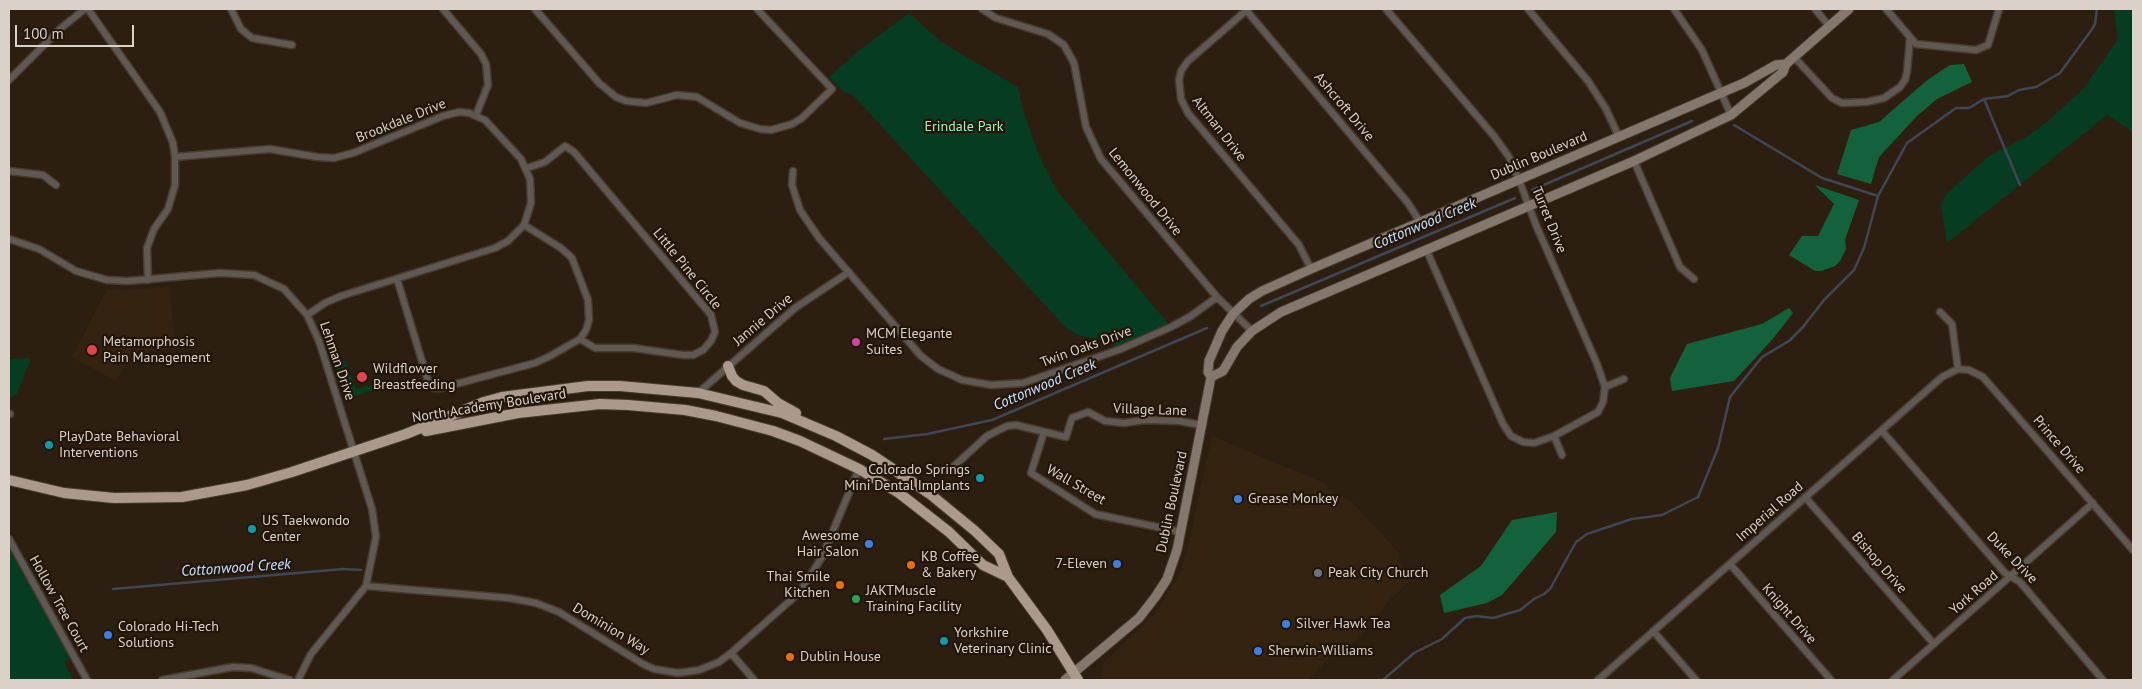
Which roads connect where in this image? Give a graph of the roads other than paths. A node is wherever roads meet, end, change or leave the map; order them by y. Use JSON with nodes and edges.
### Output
{"nodes":[{"id":1,"x":87,"y":9,"type":"edge"},
{"id":2,"x":231,"y":9,"type":"edge"},
{"id":3,"x":443,"y":9,"type":"edge"},
{"id":4,"x":535,"y":9,"type":"edge"},
{"id":5,"x":982,"y":9,"type":"edge"},
{"id":6,"x":1386,"y":9,"type":"edge"},
{"id":7,"x":1528,"y":9,"type":"edge"},
{"id":8,"x":1674,"y":9,"type":"edge"},
{"id":9,"x":1815,"y":9,"type":"edge"},
{"id":10,"x":1849,"y":9,"type":"edge"},
{"id":11,"x":1886,"y":9,"type":"edge"},
{"id":12,"x":1999,"y":9,"type":"edge"},
{"id":13,"x":762,"y":10,"type":"edge"},
{"id":14,"x":1247,"y":10,"type":"edge"},
{"id":15,"x":1830,"y":26,"type":"junction"},
{"id":16,"x":1910,"y":37,"type":"junction"},
{"id":17,"x":292,"y":45,"type":"dead end"},
{"id":18,"x":1794,"y":57,"type":"junction"},
{"id":19,"x":1786,"y":64,"type":"junction"},
{"id":20,"x":9,"y":80,"type":"edge"},
{"id":21,"x":1721,"y":93,"type":"junction"},
{"id":22,"x":476,"y":115,"type":"junction"},
{"id":23,"x":1731,"y":115,"type":"junction"},
{"id":24,"x":1619,"y":137,"type":"junction"},
{"id":25,"x":175,"y":157,"type":"junction"},
{"id":26,"x":1634,"y":161,"type":"junction"},
{"id":27,"x":527,"y":168,"type":"junction"},
{"id":28,"x":9,"y":171,"type":"edge"},
{"id":29,"x":793,"y":171,"type":"dead end"},
{"id":30,"x":1519,"y":180,"type":"junction"},
{"id":31,"x":56,"y":185,"type":"dead end"},
{"id":32,"x":1529,"y":206,"type":"junction"},
{"id":33,"x":1420,"y":222,"type":"junction"},
{"id":34,"x":524,"y":224,"type":"junction"},
{"id":35,"x":9,"y":239,"type":"edge"},
{"id":36,"x":1426,"y":249,"type":"junction"},
{"id":37,"x":1311,"y":269,"type":"junction"},
{"id":38,"x":849,"y":272,"type":"junction"},
{"id":39,"x":397,"y":279,"type":"junction"},
{"id":40,"x":1694,"y":279,"type":"dead end"},
{"id":41,"x":148,"y":280,"type":"junction"},
{"id":42,"x":1217,"y":297,"type":"junction"},
{"id":43,"x":1940,"y":312,"type":"dead end"},
{"id":44,"x":1233,"y":314,"type":"junction"},
{"id":45,"x":307,"y":315,"type":"junction"},
{"id":46,"x":1252,"y":331,"type":"junction"},
{"id":47,"x":580,"y":339,"type":"junction"},
{"id":48,"x":728,"y":366,"type":"junction"},
{"id":49,"x":1958,"y":370,"type":"junction"},
{"id":50,"x":1211,"y":377,"type":"junction"},
{"id":51,"x":1624,"y":378,"type":"dead end"},
{"id":52,"x":1605,"y":386,"type":"junction"},
{"id":53,"x":698,"y":393,"type":"junction"},
{"id":54,"x":685,"y":410,"type":"junction"},
{"id":55,"x":1201,"y":425,"type":"junction"},
{"id":56,"x":1882,"y":431,"type":"junction"},
{"id":57,"x":1044,"y":432,"type":"junction"},
{"id":58,"x":406,"y":434,"type":"junction"},
{"id":59,"x":836,"y":436,"type":"junction"},
{"id":60,"x":1554,"y":436,"type":"junction"},
{"id":61,"x":354,"y":452,"type":"junction"},
{"id":62,"x":1562,"y":456,"type":"dead end"},
{"id":63,"x":952,"y":468,"type":"dead end"},
{"id":64,"x":859,"y":469,"type":"junction"},
{"id":65,"x":9,"y":480,"type":"edge"},
{"id":66,"x":1805,"y":497,"type":"junction"},
{"id":67,"x":2093,"y":504,"type":"junction"},
{"id":68,"x":1181,"y":532,"type":"junction"},
{"id":69,"x":9,"y":539,"type":"edge"},
{"id":70,"x":2133,"y":550,"type":"edge"},
{"id":71,"x":1730,"y":564,"type":"junction"},
{"id":72,"x":1008,"y":576,"type":"junction"},
{"id":73,"x":2012,"y":577,"type":"junction"},
{"id":74,"x":366,"y":586,"type":"junction"},
{"id":75,"x":1653,"y":631,"type":"junction"},
{"id":76,"x":1934,"y":644,"type":"junction"},
{"id":77,"x":731,"y":653,"type":"junction"},
{"id":78,"x":1076,"y":676,"type":"edge"},
{"id":79,"x":1599,"y":679,"type":"edge"},
{"id":80,"x":87,"y":680,"type":"edge"},
{"id":81,"x":162,"y":680,"type":"edge"},
{"id":82,"x":290,"y":680,"type":"edge"},
{"id":83,"x":298,"y":680,"type":"edge"},
{"id":84,"x":754,"y":680,"type":"edge"},
{"id":85,"x":1065,"y":680,"type":"edge"},
{"id":86,"x":1696,"y":680,"type":"edge"},
{"id":87,"x":1830,"y":680,"type":"edge"},
{"id":88,"x":1893,"y":680,"type":"edge"},
{"id":89,"x":2103,"y":680,"type":"edge"}],
"edges":[{"from":1,"to":20,"type":"street"},
{"from":1,"to":25,"type":"street"},
{"from":2,"to":17,"type":"street"},
{"from":3,"to":22,"type":"street"},
{"from":4,"to":13,"type":"street"},
{"from":5,"to":42,"type":"street","name":"Lemonwood Drive"},
{"from":6,"to":30,"type":"street","name":"Turret Drive"},
{"from":7,"to":24,"type":"street"},
{"from":8,"to":21,"type":"street"},
{"from":9,"to":15,"type":"street"},
{"from":10,"to":15,"type":"main road","name":"Dublin Boulevard"},
{"from":11,"to":16,"type":"street"},
{"from":12,"to":16,"type":"street"},
{"from":14,"to":33,"type":"street","name":"Ashcroft Drive"},
{"from":14,"to":37,"type":"street","name":"Altman Drive"},
{"from":15,"to":18,"type":"main road","name":"Dublin Boulevard"},
{"from":16,"to":18,"type":"street"},
{"from":18,"to":19,"type":"main road","name":"Dublin Boulevard"},
{"from":19,"to":21,"type":"main road","name":"Dublin Boulevard"},
{"from":19,"to":23,"type":"main road","name":"Dublin Boulevard"},
{"from":21,"to":23,"type":"street"},
{"from":21,"to":24,"type":"main road","name":"Dublin Boulevard"},
{"from":22,"to":25,"type":"street","name":"Brookdale Drive"},
{"from":22,"to":27,"type":"street"},
{"from":23,"to":26,"type":"main road","name":"Dublin Boulevard"},
{"from":24,"to":30,"type":"main road","name":"Dublin Boulevard"},
{"from":25,"to":41,"type":"street"},
{"from":26,"to":32,"type":"main road","name":"Dublin Boulevard"},
{"from":26,"to":40,"type":"street"},
{"from":27,"to":34,"type":"street"},
{"from":27,"to":47,"type":"street","name":"Little Pine Circle"},
{"from":28,"to":31,"type":"street"},
{"from":29,"to":38,"type":"street","name":"Twin Oaks Drive"},
{"from":30,"to":32,"type":"street","name":"Turret Drive"},
{"from":30,"to":33,"type":"main road","name":"Dublin Boulevard"},
{"from":32,"to":36,"type":"main road","name":"Dublin Boulevard"},
{"from":32,"to":52,"type":"street","name":"Turret Drive"},
{"from":33,"to":37,"type":"main road","name":"Dublin Boulevard"},
{"from":34,"to":39,"type":"street"},
{"from":34,"to":47,"type":"street"},
{"from":35,"to":41,"type":"street","name":"Lehman Drive"},
{"from":36,"to":46,"type":"main road","name":"Dublin Boulevard"},
{"from":36,"to":60,"type":"street"},
{"from":37,"to":44,"type":"main road","name":"Dublin Boulevard"},
{"from":38,"to":42,"type":"street","name":"Twin Oaks Drive"},
{"from":38,"to":48,"type":"street","name":"Jannie Drive"},
{"from":39,"to":45,"type":"street"},
{"from":39,"to":47,"type":"street"},
{"from":41,"to":45,"type":"street","name":"Lehman Drive"},
{"from":42,"to":44,"type":"street","name":"Lemonwood Drive"},
{"from":43,"to":49,"type":"street"},
{"from":44,"to":46,"type":"street","name":"Lemonwood Drive"},
{"from":44,"to":50,"type":"main road","name":"Dublin Boulevard"},
{"from":45,"to":61,"type":"street","name":"Lehman Drive"},
{"from":46,"to":50,"type":"main road","name":"Dublin Boulevard"},
{"from":48,"to":53,"type":"street","name":"Jannie Drive"},
{"from":48,"to":59,"type":"highway"},
{"from":49,"to":56,"type":"street","name":"Imperial Road"},
{"from":49,"to":67,"type":"street","name":"Prince Drive"},
{"from":50,"to":55,"type":"main road","name":"Dublin Boulevard"},
{"from":51,"to":52,"type":"street"},
{"from":52,"to":60,"type":"street"},
{"from":53,"to":54,"type":"highway"},
{"from":53,"to":58,"type":"highway","name":"North Academy Boulevard"},
{"from":53,"to":59,"type":"highway","name":"North Academy Boulevard"},
{"from":54,"to":58,"type":"highway","name":"North Academy Boulevard"},
{"from":54,"to":64,"type":"highway","name":"North Academy Boulevard"},
{"from":55,"to":57,"type":"street","name":"Village Lane"},
{"from":55,"to":68,"type":"main road","name":"Dublin Boulevard"},
{"from":56,"to":66,"type":"street","name":"Imperial Road"},
{"from":56,"to":73,"type":"street","name":"Duke Drive"},
{"from":57,"to":63,"type":"street","name":"Village Lane"},
{"from":57,"to":68,"type":"street","name":"Wall Street"},
{"from":58,"to":61,"type":"highway","name":"North Academy Boulevard"},
{"from":59,"to":72,"type":"highway","name":"North Academy Boulevard"},
{"from":60,"to":62,"type":"street"},
{"from":61,"to":65,"type":"highway","name":"North Academy Boulevard"},
{"from":61,"to":74,"type":"street","name":"Lehman Drive"},
{"from":64,"to":72,"type":"highway","name":"North Academy Boulevard"},
{"from":64,"to":77,"type":"street","name":"Dominion Way"},
{"from":66,"to":71,"type":"street","name":"Imperial Road"},
{"from":66,"to":76,"type":"street","name":"Bishop Drive"},
{"from":67,"to":70,"type":"street","name":"Prince Drive"},
{"from":67,"to":73,"type":"street","name":"York Road"},
{"from":68,"to":78,"type":"main road","name":"Dublin Boulevard"},
{"from":69,"to":80,"type":"street","name":"Hollow Tree Court"},
{"from":71,"to":75,"type":"street","name":"Imperial Road"},
{"from":71,"to":87,"type":"street","name":"Knight Drive"},
{"from":72,"to":78,"type":"highway","name":"North Academy Boulevard"},
{"from":73,"to":76,"type":"street","name":"York Road"},
{"from":73,"to":89,"type":"street","name":"Duke Drive"},
{"from":74,"to":77,"type":"street","name":"Dominion Way"},
{"from":74,"to":83,"type":"street","name":"Lehman Drive"},
{"from":75,"to":79,"type":"street","name":"Imperial Road"},
{"from":75,"to":86,"type":"street"},
{"from":76,"to":88,"type":"street","name":"York Road"},
{"from":77,"to":84,"type":"street"},
{"from":78,"to":85,"type":"main road","name":"Dublin Boulevard"},
{"from":81,"to":82,"type":"street"}]}
